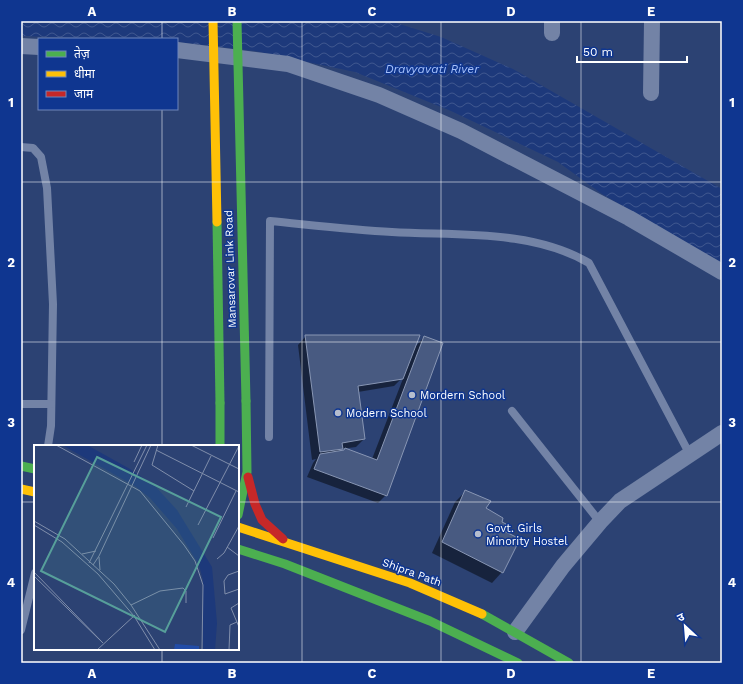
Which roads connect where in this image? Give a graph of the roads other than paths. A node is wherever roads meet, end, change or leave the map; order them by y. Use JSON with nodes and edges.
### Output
{"nodes":[{"id":1,"x":213,"y":21,"type":"edge"},
{"id":2,"x":237,"y":21,"type":"edge"},
{"id":3,"x":652,"y":21,"type":"edge"},
{"id":4,"x":21,"y":46,"type":"edge"},
{"id":5,"x":38,"y":46,"type":"edge"},
{"id":6,"x":178,"y":50,"type":"edge"},
{"id":7,"x":651,"y":93,"type":"dead end"},
{"id":8,"x":21,"y":147,"type":"edge"},
{"id":9,"x":722,"y":272,"type":"edge"},
{"id":10,"x":21,"y":404,"type":"edge"},
{"id":11,"x":51,"y":404,"type":"junction"},
{"id":12,"x":512,"y":411,"type":"dead end"},
{"id":13,"x":722,"y":433,"type":"edge"},
{"id":14,"x":269,"y":437,"type":"dead end"},
{"id":15,"x":48,"y":445,"type":"edge"},
{"id":16,"x":220,"y":445,"type":"edge"},
{"id":17,"x":689,"y":453,"type":"junction"},
{"id":18,"x":21,"y":466,"type":"edge"},
{"id":19,"x":34,"y":469,"type":"edge"},
{"id":20,"x":247,"y":472,"type":"junction"},
{"id":21,"x":21,"y":490,"type":"edge"},
{"id":22,"x":34,"y":492,"type":"edge"},
{"id":23,"x":239,"y":510,"type":"edge"},
{"id":24,"x":600,"y":522,"type":"junction"},
{"id":25,"x":239,"y":527,"type":"edge"},
{"id":26,"x":291,"y":546,"type":"junction"},
{"id":27,"x":239,"y":549,"type":"edge"},
{"id":28,"x":34,"y":577,"type":"edge"},
{"id":29,"x":21,"y":630,"type":"edge"},
{"id":30,"x":515,"y":632,"type":"junction"},
{"id":31,"x":565,"y":662,"type":"edge"},
{"id":32,"x":518,"y":663,"type":"edge"}],
"edges":[{"from":1,"to":16,"type":"street","name":"Mansarovar Link Road","bridge":true},
{"from":2,"to":20,"type":"street","name":"Mansarovar Link Road","bridge":true},
{"from":3,"to":7,"type":"street"},
{"from":4,"to":5,"type":"street"},
{"from":6,"to":9,"type":"street"},
{"from":8,"to":11,"type":"lane"},
{"from":10,"to":11,"type":"lane"},
{"from":11,"to":15,"type":"lane"},
{"from":12,"to":24,"type":"lane"},
{"from":13,"to":17,"type":"street"},
{"from":14,"to":17,"type":"lane"},
{"from":17,"to":24,"type":"street"},
{"from":18,"to":19,"type":"street"},
{"from":20,"to":23,"type":"street","name":"Mansarovar Link Road"},
{"from":20,"to":26,"type":"street"},
{"from":21,"to":22,"type":"street"},
{"from":24,"to":30,"type":"street"},
{"from":25,"to":26,"type":"street","name":"Shipra Path"},
{"from":26,"to":30,"type":"street","name":"Shipra Path"},
{"from":27,"to":32,"type":"street"},
{"from":28,"to":29,"type":"lane"},
{"from":30,"to":31,"type":"street","name":"Shipra Path"}]}
